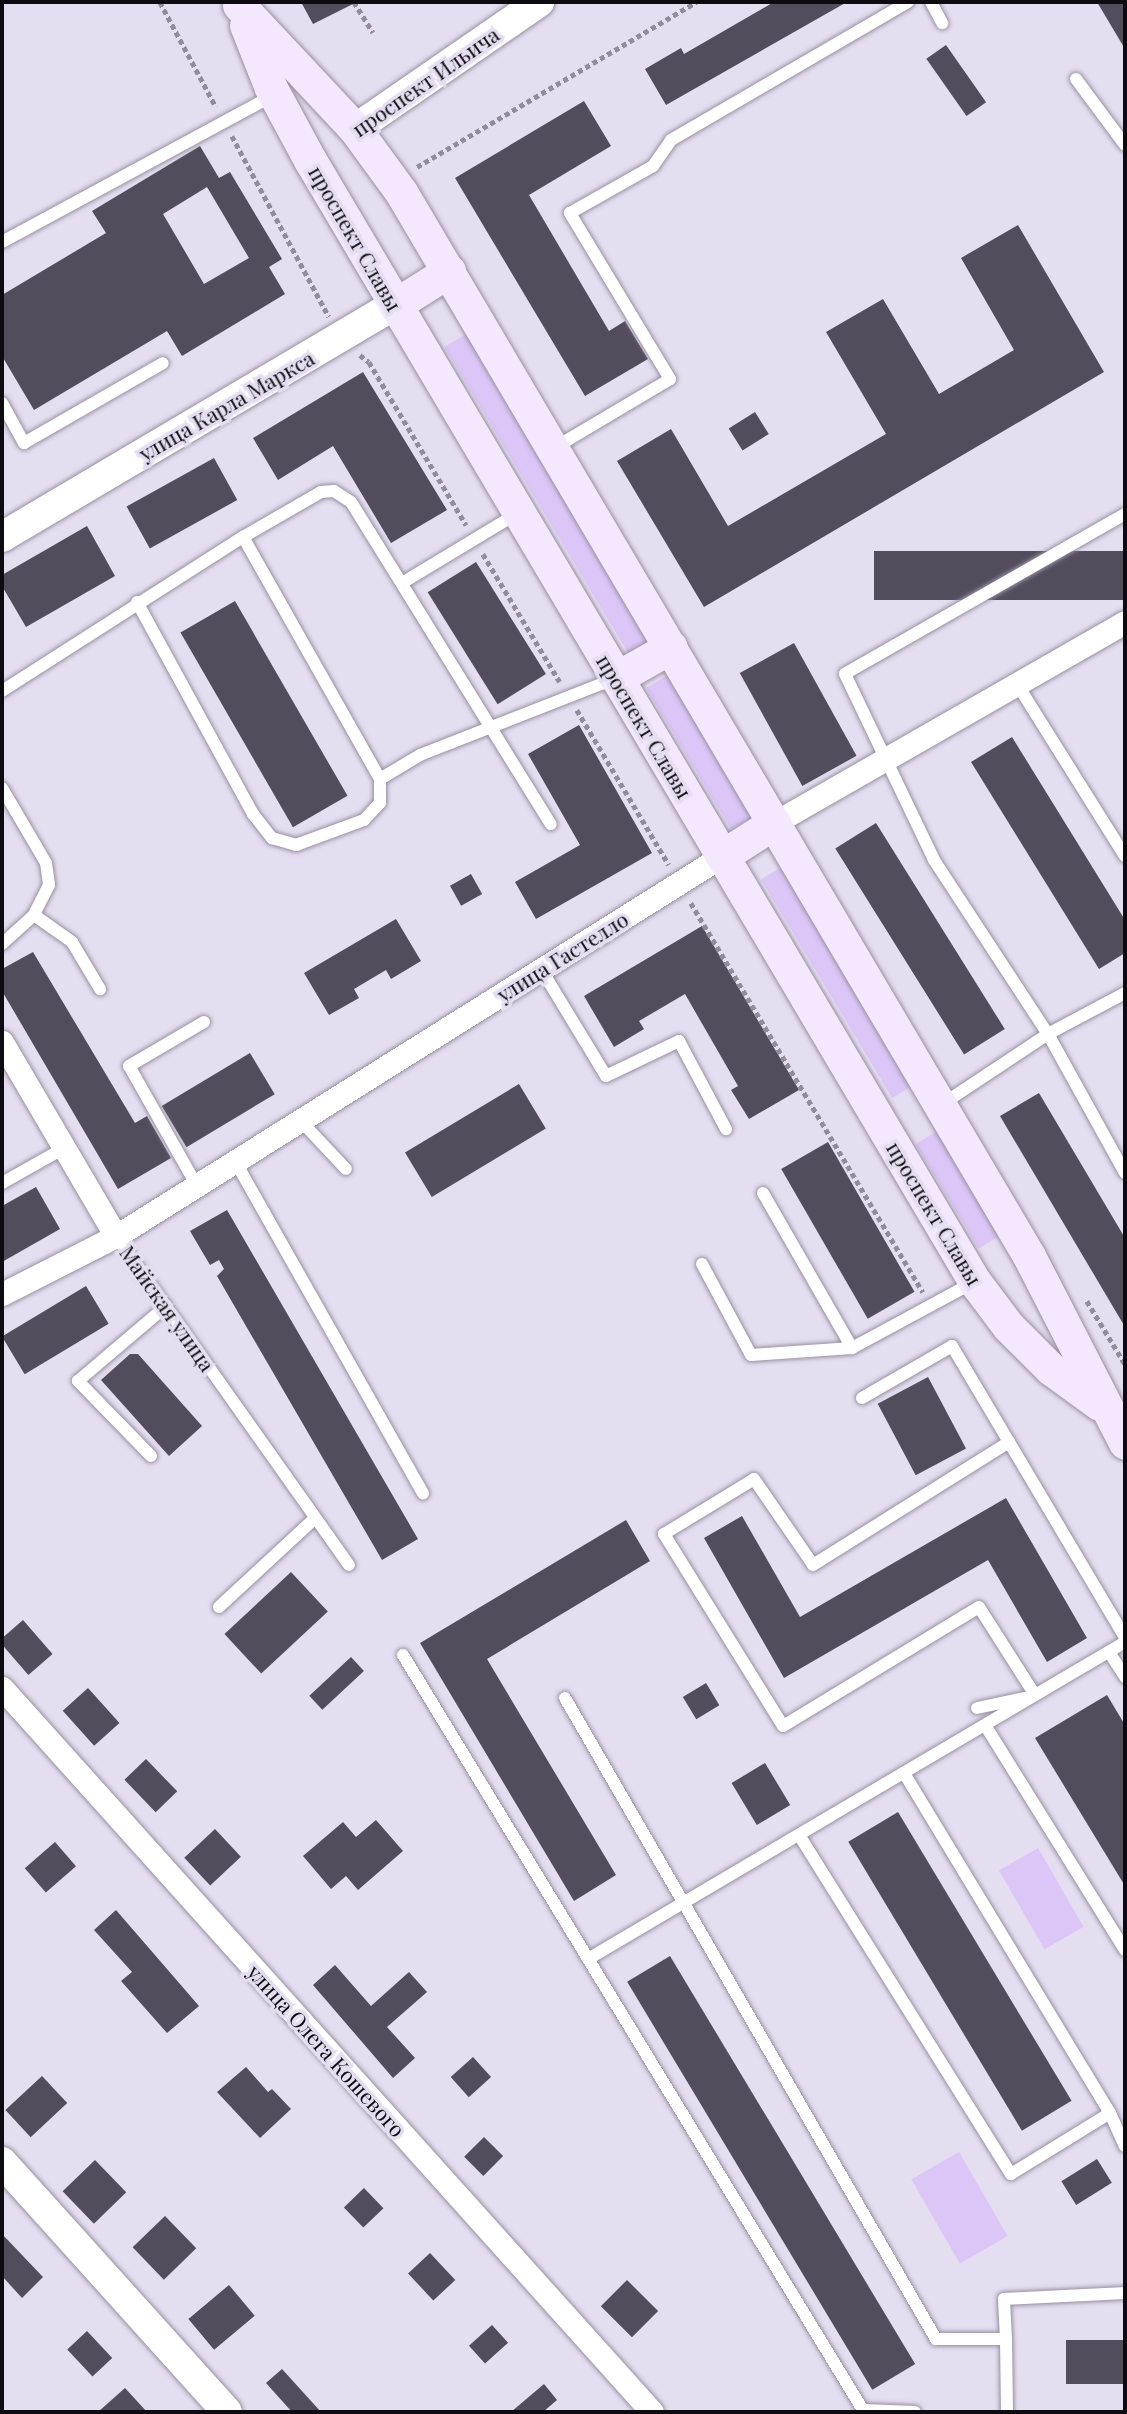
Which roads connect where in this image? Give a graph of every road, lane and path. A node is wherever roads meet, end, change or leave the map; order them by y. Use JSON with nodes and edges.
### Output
{"nodes":[{"id":1,"x":160,"y":2,"type":"edge"},
{"id":2,"x":354,"y":2,"type":"edge"},
{"id":3,"x":539,"y":2,"type":"edge"},
{"id":4,"x":696,"y":2,"type":"edge"},
{"id":5,"x":908,"y":2,"type":"edge"},
{"id":6,"x":930,"y":2,"type":"edge"},
{"id":7,"x":238,"y":4,"type":"edge"},
{"id":8,"x":942,"y":23,"type":"dead end"},
{"id":9,"x":373,"y":32,"type":"dead end"},
{"id":10,"x":1076,"y":79,"type":"dead end"},
{"id":11,"x":275,"y":94,"type":"junction"},
{"id":12,"x":224,"y":122,"type":"junction"},
{"id":13,"x":355,"y":129,"type":"junction"},
{"id":14,"x":1125,"y":145,"type":"edge"},
{"id":15,"x":443,"y":150,"type":"dead end"},
{"id":16,"x":310,"y":160,"type":"junction"},
{"id":17,"x":2,"y":242,"type":"edge"},
{"id":18,"x":449,"y":271,"type":"junction"},
{"id":19,"x":395,"y":305,"type":"junction"},
{"id":20,"x":340,"y":338,"type":"junction"},
{"id":21,"x":163,"y":363,"type":"dead end"},
{"id":22,"x":2,"y":403,"type":"edge"},
{"id":23,"x":553,"y":448,"type":"junction"},
{"id":24,"x":518,"y":513,"type":"junction"},
{"id":25,"x":1125,"y":514,"type":"edge"},
{"id":26,"x":2,"y":537,"type":"edge"},
{"id":27,"x":243,"y":537,"type":"junction"},
{"id":28,"x":475,"y":539,"type":"junction"},
{"id":29,"x":402,"y":583,"type":"junction"},
{"id":30,"x":137,"y":602,"type":"junction"},
{"id":31,"x":1125,"y":622,"type":"edge"},
{"id":32,"x":671,"y":647,"type":"junction"},
{"id":33,"x":616,"y":678,"type":"junction"},
{"id":34,"x":1017,"y":684,"type":"junction"},
{"id":35,"x":2,"y":691,"type":"edge"},
{"id":36,"x":570,"y":698,"type":"junction"},
{"id":37,"x":494,"y":727,"type":"junction"},
{"id":38,"x":888,"y":758,"type":"junction"},
{"id":39,"x":380,"y":779,"type":"junction"},
{"id":40,"x":2,"y":788,"type":"edge"},
{"id":41,"x":774,"y":823,"type":"junction"},
{"id":42,"x":551,"y":824,"type":"dead end"},
{"id":43,"x":722,"y":856,"type":"junction"},
{"id":44,"x":1125,"y":856,"type":"edge"},
{"id":45,"x":679,"y":882,"type":"junction"},
{"id":46,"x":34,"y":915,"type":"junction"},
{"id":47,"x":2,"y":944,"type":"edge"},
{"id":48,"x":541,"y":969,"type":"junction"},
{"id":49,"x":100,"y":989,"type":"dead end"},
{"id":50,"x":1125,"y":993,"type":"edge"},
{"id":51,"x":205,"y":1022,"type":"dead end"},
{"id":52,"x":1048,"y":1034,"type":"junction"},
{"id":53,"x":2,"y":1042,"type":"edge"},
{"id":54,"x":941,"y":1105,"type":"junction"},
{"id":55,"x":300,"y":1121,"type":"junction"},
{"id":56,"x":726,"y":1129,"type":"dead end"},
{"id":57,"x":64,"y":1148,"type":"junction"},
{"id":58,"x":235,"y":1161,"type":"junction"},
{"id":59,"x":346,"y":1168,"type":"dead end"},
{"id":60,"x":1125,"y":1173,"type":"edge"},
{"id":61,"x":2,"y":1183,"type":"edge"},
{"id":62,"x":197,"y":1186,"type":"junction"},
{"id":63,"x":763,"y":1193,"type":"dead end"},
{"id":64,"x":116,"y":1236,"type":"junction"},
{"id":65,"x":702,"y":1264,"type":"dead end"},
{"id":66,"x":975,"y":1282,"type":"junction"},
{"id":67,"x":2,"y":1294,"type":"edge"},
{"id":68,"x":931,"y":1305,"type":"junction"},
{"id":69,"x":166,"y":1306,"type":"junction"},
{"id":70,"x":852,"y":1348,"type":"junction"},
{"id":71,"x":862,"y":1398,"type":"dead end"},
{"id":72,"x":1109,"y":1405,"type":"junction"},
{"id":73,"x":1009,"y":1442,"type":"junction"},
{"id":74,"x":1125,"y":1443,"type":"edge"},
{"id":75,"x":151,"y":1457,"type":"dead end"},
{"id":76,"x":423,"y":1493,"type":"dead end"},
{"id":77,"x":316,"y":1518,"type":"junction"},
{"id":78,"x":349,"y":1565,"type":"dead end"},
{"id":79,"x":219,"y":1607,"type":"dead end"},
{"id":80,"x":1125,"y":1640,"type":"edge"},
{"id":81,"x":1109,"y":1651,"type":"junction"},
{"id":82,"x":403,"y":1655,"type":"dead end"},
{"id":83,"x":1125,"y":1677,"type":"edge"},
{"id":84,"x":2,"y":1688,"type":"edge"},
{"id":85,"x":1035,"y":1695,"type":"junction"},
{"id":86,"x":565,"y":1699,"type":"dead end"},
{"id":87,"x":977,"y":1708,"type":"dead end"},
{"id":88,"x":985,"y":1725,"type":"junction"},
{"id":89,"x":904,"y":1773,"type":"junction"},
{"id":90,"x":799,"y":1835,"type":"junction"},
{"id":91,"x":683,"y":1903,"type":"junction"},
{"id":92,"x":1125,"y":1950,"type":"edge"},
{"id":93,"x":588,"y":1959,"type":"junction"},
{"id":94,"x":1110,"y":2113,"type":"junction"},
{"id":95,"x":1125,"y":2146,"type":"edge"},
{"id":96,"x":2,"y":2162,"type":"edge"},
{"id":97,"x":1125,"y":2293,"type":"edge"},
{"id":98,"x":1006,"y":2339,"type":"junction"},
{"id":99,"x":227,"y":2412,"type":"edge"},
{"id":100,"x":652,"y":2412,"type":"edge"},
{"id":101,"x":915,"y":2412,"type":"edge"},
{"id":102,"x":1007,"y":2412,"type":"edge"}],
"edges":[{"from":1,"to":12,"type":"path"},
{"from":2,"to":9,"type":"path"},
{"from":3,"to":13,"type":"street","name":"проспект Ильича"},
{"from":4,"to":15,"type":"path"},
{"from":5,"to":23,"type":"lane"},
{"from":6,"to":8,"type":"lane"},
{"from":7,"to":11,"type":"main road","name":"проспект Славы"},
{"from":7,"to":13,"type":"main road","name":"проспект Славы"},
{"from":10,"to":14,"type":"lane"},
{"from":11,"to":12,"type":"lane"},
{"from":11,"to":16,"type":"main road","name":"проспект Славы"},
{"from":12,"to":17,"type":"lane"},
{"from":12,"to":20,"type":"path"},
{"from":13,"to":16,"type":"main road","name":"проспект Ильича"},
{"from":13,"to":18,"type":"main road","name":"проспект Славы"},
{"from":16,"to":19,"type":"main road","name":"проспект Славы"},
{"from":18,"to":19,"type":"main road","name":"улица Карла Маркса"},
{"from":18,"to":23,"type":"main road","name":"проспект Славы"},
{"from":19,"to":20,"type":"street","name":"улица Карла Маркса"},
{"from":19,"to":24,"type":"main road","name":"проспект Славы"},
{"from":20,"to":26,"type":"street","name":"улица Карла Маркса"},
{"from":20,"to":28,"type":"path"},
{"from":21,"to":22,"type":"lane"},
{"from":23,"to":32,"type":"main road","name":"проспект Славы"},
{"from":24,"to":28,"type":"lane"},
{"from":24,"to":33,"type":"main road","name":"проспект Славы"},
{"from":25,"to":38,"type":"lane"},
{"from":27,"to":29,"type":"lane"},
{"from":27,"to":30,"type":"lane"},
{"from":27,"to":39,"type":"lane"},
{"from":28,"to":29,"type":"lane"},
{"from":28,"to":36,"type":"path"},
{"from":29,"to":37,"type":"lane"},
{"from":30,"to":35,"type":"lane"},
{"from":30,"to":39,"type":"lane"},
{"from":31,"to":34,"type":"street","name":"улица Гастелло"},
{"from":32,"to":33,"type":"main road"},
{"from":32,"to":41,"type":"main road","name":"проспект Славы"},
{"from":33,"to":36,"type":"lane"},
{"from":33,"to":43,"type":"main road","name":"проспект Славы"},
{"from":34,"to":38,"type":"street","name":"улица Гастелло"},
{"from":34,"to":44,"type":"lane"},
{"from":36,"to":37,"type":"lane"},
{"from":36,"to":45,"type":"path"},
{"from":37,"to":39,"type":"lane"},
{"from":37,"to":42,"type":"lane"},
{"from":38,"to":41,"type":"street","name":"улица Гастелло"},
{"from":38,"to":52,"type":"lane"},
{"from":40,"to":46,"type":"lane"},
{"from":41,"to":43,"type":"main road","name":"улица Гастелло"},
{"from":41,"to":54,"type":"main road","name":"проспект Славы"},
{"from":43,"to":45,"type":"street","name":"улица Гастелло"},
{"from":43,"to":66,"type":"main road","name":"проспект Славы"},
{"from":45,"to":48,"type":"street","name":"улица Гастелло"},
{"from":45,"to":68,"type":"path"},
{"from":46,"to":47,"type":"lane"},
{"from":46,"to":49,"type":"lane"},
{"from":48,"to":55,"type":"street","name":"улица Гастелло"},
{"from":48,"to":56,"type":"lane"},
{"from":50,"to":52,"type":"lane"},
{"from":51,"to":62,"type":"lane"},
{"from":52,"to":54,"type":"lane"},
{"from":52,"to":60,"type":"lane"},
{"from":53,"to":57,"type":"street","name":"Майская улица"},
{"from":54,"to":72,"type":"main road","name":"проспект Славы"},
{"from":55,"to":58,"type":"street","name":"улица Гастелло"},
{"from":55,"to":59,"type":"lane"},
{"from":57,"to":61,"type":"lane"},
{"from":57,"to":64,"type":"street","name":"Майская улица"},
{"from":58,"to":62,"type":"street","name":"улица Гастелло"},
{"from":58,"to":76,"type":"lane"},
{"from":62,"to":64,"type":"street","name":"улица Гастелло"},
{"from":63,"to":70,"type":"lane"},
{"from":64,"to":67,"type":"street","name":"улица Гастелло"},
{"from":64,"to":69,"type":"lane","name":"Майская улица"},
{"from":65,"to":70,"type":"lane"},
{"from":66,"to":68,"type":"lane"},
{"from":66,"to":72,"type":"main road","name":"проспект Славы"},
{"from":68,"to":70,"type":"lane"},
{"from":69,"to":75,"type":"lane"},
{"from":69,"to":77,"type":"lane","name":"Майская улица"},
{"from":71,"to":73,"type":"lane"},
{"from":72,"to":74,"type":"main road","name":"проспект Славы"},
{"from":73,"to":80,"type":"lane"},
{"from":73,"to":85,"type":"lane"},
{"from":77,"to":78,"type":"lane","name":"Майская улица"},
{"from":77,"to":79,"type":"lane"},
{"from":80,"to":81,"type":"lane"},
{"from":81,"to":83,"type":"lane"},
{"from":81,"to":85,"type":"lane"},
{"from":82,"to":93,"type":"lane"},
{"from":84,"to":100,"type":"street","name":"улица Олега Кошевого"},
{"from":85,"to":87,"type":"lane"},
{"from":85,"to":88,"type":"lane"},
{"from":86,"to":91,"type":"lane"},
{"from":88,"to":89,"type":"lane"},
{"from":88,"to":92,"type":"lane"},
{"from":89,"to":90,"type":"lane"},
{"from":89,"to":94,"type":"lane"},
{"from":90,"to":91,"type":"lane"},
{"from":90,"to":94,"type":"lane"},
{"from":91,"to":93,"type":"lane"},
{"from":91,"to":98,"type":"lane"},
{"from":93,"to":101,"type":"lane"},
{"from":94,"to":95,"type":"lane"},
{"from":96,"to":99,"type":"street"},
{"from":97,"to":98,"type":"lane"},
{"from":98,"to":102,"type":"lane"}]}
